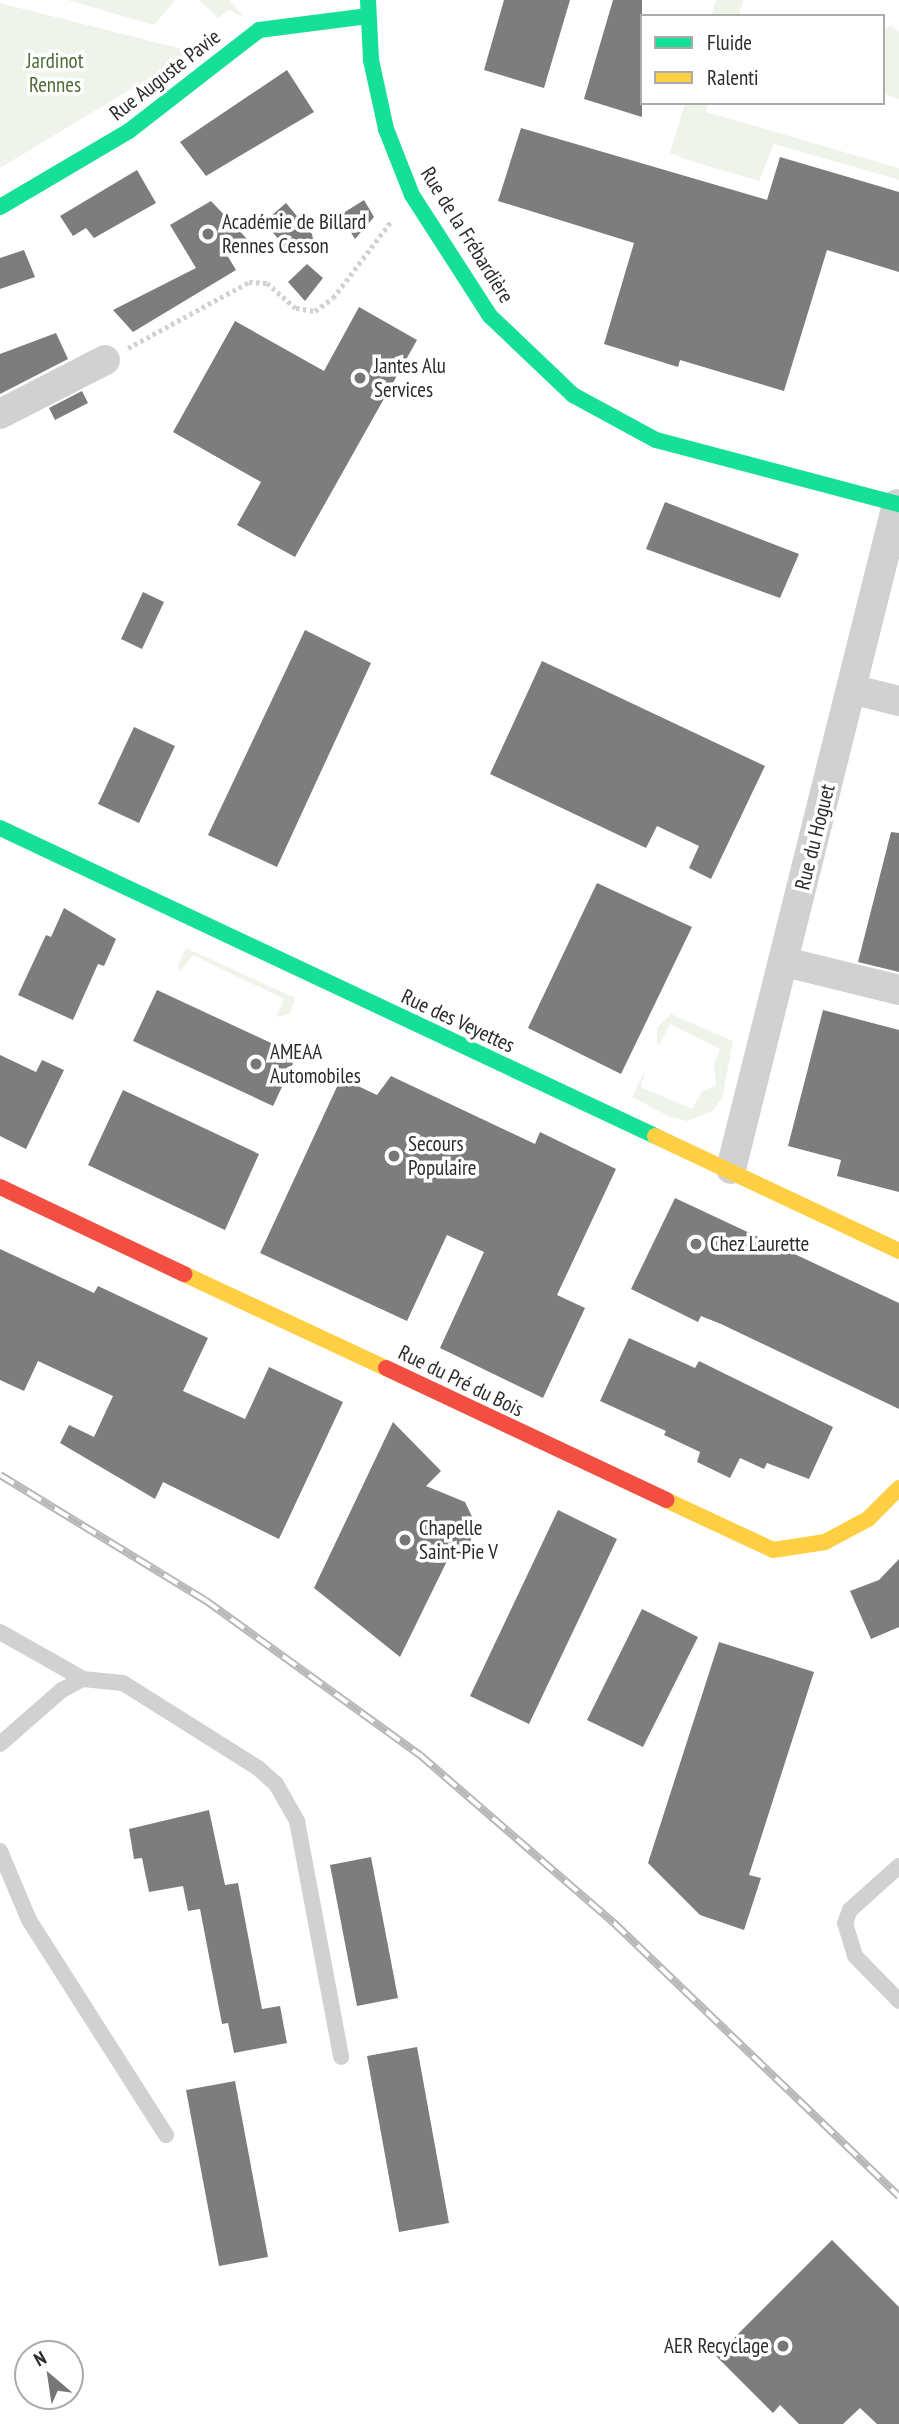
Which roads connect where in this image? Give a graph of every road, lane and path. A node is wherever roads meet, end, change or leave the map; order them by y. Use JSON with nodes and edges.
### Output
{"nodes":[{"id":1,"x":368,"y":8,"type":"edge"},
{"id":2,"x":412,"y":195,"type":"junction"},
{"id":3,"x":0,"y":207,"type":"edge"},
{"id":4,"x":105,"y":360,"type":"joint"},
{"id":5,"x":0,"y":414,"type":"edge"},
{"id":6,"x":898,"y":504,"type":"edge"},
{"id":7,"x":851,"y":689,"type":"junction"},
{"id":8,"x":899,"y":701,"type":"edge"},
{"id":9,"x":1,"y":832,"type":"edge"},
{"id":10,"x":785,"y":962,"type":"junction"},
{"id":11,"x":899,"y":990,"type":"edge"},
{"id":12,"x":731,"y":1169,"type":"junction"},
{"id":13,"x":0,"y":1187,"type":"edge"},
{"id":14,"x":899,"y":1251,"type":"edge"},
{"id":15,"x":899,"y":1488,"type":"edge"},
{"id":16,"x":0,"y":1632,"type":"edge"},
{"id":17,"x":83,"y":1679,"type":"junction"},
{"id":18,"x":0,"y":1744,"type":"edge"},
{"id":19,"x":0,"y":1850,"type":"edge"},
{"id":20,"x":899,"y":1866,"type":"edge"},
{"id":21,"x":899,"y":2001,"type":"edge"},
{"id":22,"x":341,"y":2057,"type":"dead end"},
{"id":23,"x":166,"y":2135,"type":"dead end"}],
"edges":[{"from":1,"to":2,"type":"street","name":"Rue de la Frébardière"},
{"from":1,"to":3,"type":"street","name":"Rue Auguste Pavie"},
{"from":2,"to":4,"type":"path"},
{"from":2,"to":6,"type":"street","name":"Rue de la Frébardière"},
{"from":4,"to":5,"type":"street"},
{"from":6,"to":7,"type":"street","name":"Rue du Hoguet"},
{"from":7,"to":8,"type":"street"},
{"from":7,"to":10,"type":"street","name":"Rue du Hoguet"},
{"from":9,"to":12,"type":"street","name":"Rue des Veyettes"},
{"from":10,"to":11,"type":"street"},
{"from":10,"to":12,"type":"street","name":"Rue du Hoguet"},
{"from":12,"to":14,"type":"street","name":"Rue des Veyettes"},
{"from":13,"to":15,"type":"street","name":"Rue du Pré du Bois"},
{"from":16,"to":17,"type":"lane"},
{"from":17,"to":18,"type":"lane"},
{"from":17,"to":22,"type":"lane"},
{"from":19,"to":23,"type":"lane"},
{"from":20,"to":21,"type":"lane"}]}
